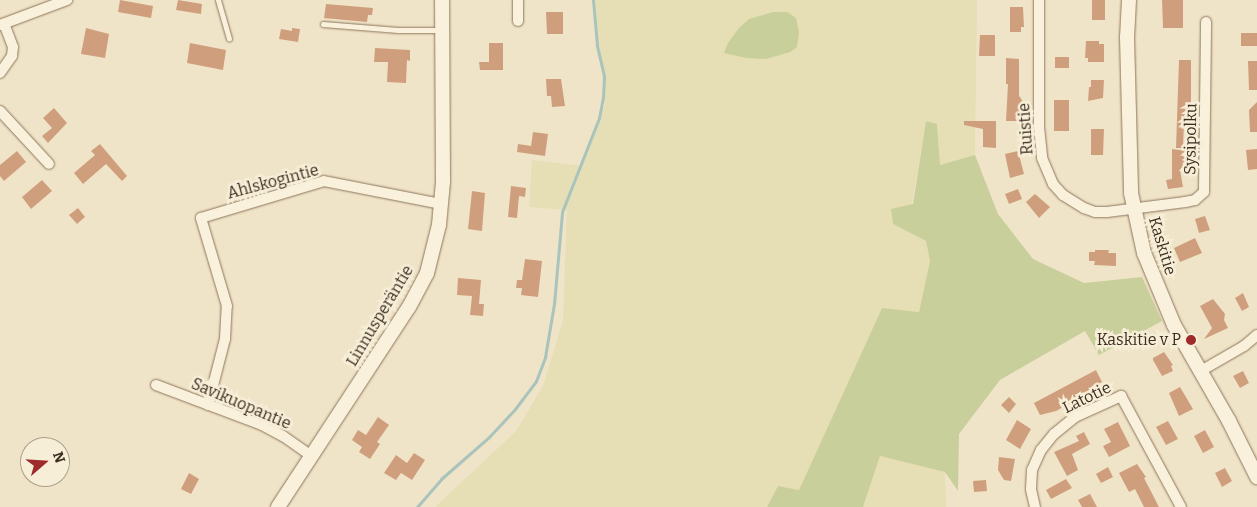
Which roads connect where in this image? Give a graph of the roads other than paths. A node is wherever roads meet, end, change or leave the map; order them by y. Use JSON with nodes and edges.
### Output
{"nodes":[{"id":1,"x":67,"y":0,"type":"edge"},
{"id":2,"x":218,"y":0,"type":"edge"},
{"id":3,"x":442,"y":0,"type":"edge"},
{"id":4,"x":518,"y":0,"type":"edge"},
{"id":5,"x":1039,"y":0,"type":"edge"},
{"id":6,"x":1129,"y":0,"type":"edge"},
{"id":7,"x":518,"y":21,"type":"dead end"},
{"id":8,"x":1206,"y":22,"type":"dead end"},
{"id":9,"x":2,"y":24,"type":"edge"},
{"id":10,"x":323,"y":24,"type":"dead end"},
{"id":11,"x":442,"y":30,"type":"junction"},
{"id":12,"x":229,"y":38,"type":"dead end"},
{"id":13,"x":0,"y":73,"type":"edge"},
{"id":14,"x":0,"y":111,"type":"edge"},
{"id":15,"x":48,"y":164,"type":"dead end"},
{"id":16,"x":441,"y":204,"type":"junction"},
{"id":17,"x":1138,"y":208,"type":"junction"},
{"id":18,"x":1257,"y":335,"type":"edge"},
{"id":19,"x":1199,"y":372,"type":"junction"},
{"id":20,"x":156,"y":385,"type":"dead end"},
{"id":21,"x":208,"y":405,"type":"junction"},
{"id":22,"x":312,"y":456,"type":"junction"},
{"id":23,"x":1257,"y":477,"type":"edge"},
{"id":24,"x":278,"y":507,"type":"edge"},
{"id":25,"x":1035,"y":507,"type":"edge"},
{"id":26,"x":1181,"y":507,"type":"edge"}],
"edges":[{"from":1,"to":9,"type":"street"},
{"from":2,"to":12,"type":"lane"},
{"from":3,"to":11,"type":"street","name":"Linnusperäntie"},
{"from":4,"to":7,"type":"street"},
{"from":5,"to":17,"type":"street","name":"Ruistie"},
{"from":6,"to":17,"type":"street","name":"Kaskitie"},
{"from":8,"to":17,"type":"street","name":"Sysipolku"},
{"from":9,"to":13,"type":"street"},
{"from":10,"to":11,"type":"lane"},
{"from":11,"to":16,"type":"street","name":"Linnusperäntie"},
{"from":14,"to":15,"type":"street"},
{"from":16,"to":21,"type":"street","name":"Ahlskogintie"},
{"from":16,"to":22,"type":"street","name":"Linnusperäntie"},
{"from":17,"to":19,"type":"street","name":"Kaskitie"},
{"from":18,"to":19,"type":"street"},
{"from":19,"to":23,"type":"street","name":"Kaskitie"},
{"from":20,"to":21,"type":"street","name":"Savikuopantie"},
{"from":21,"to":22,"type":"street","name":"Savikuopantie"},
{"from":22,"to":24,"type":"street","name":"Linnusperäntie"},
{"from":25,"to":26,"type":"street","name":"Latotie"}]}
